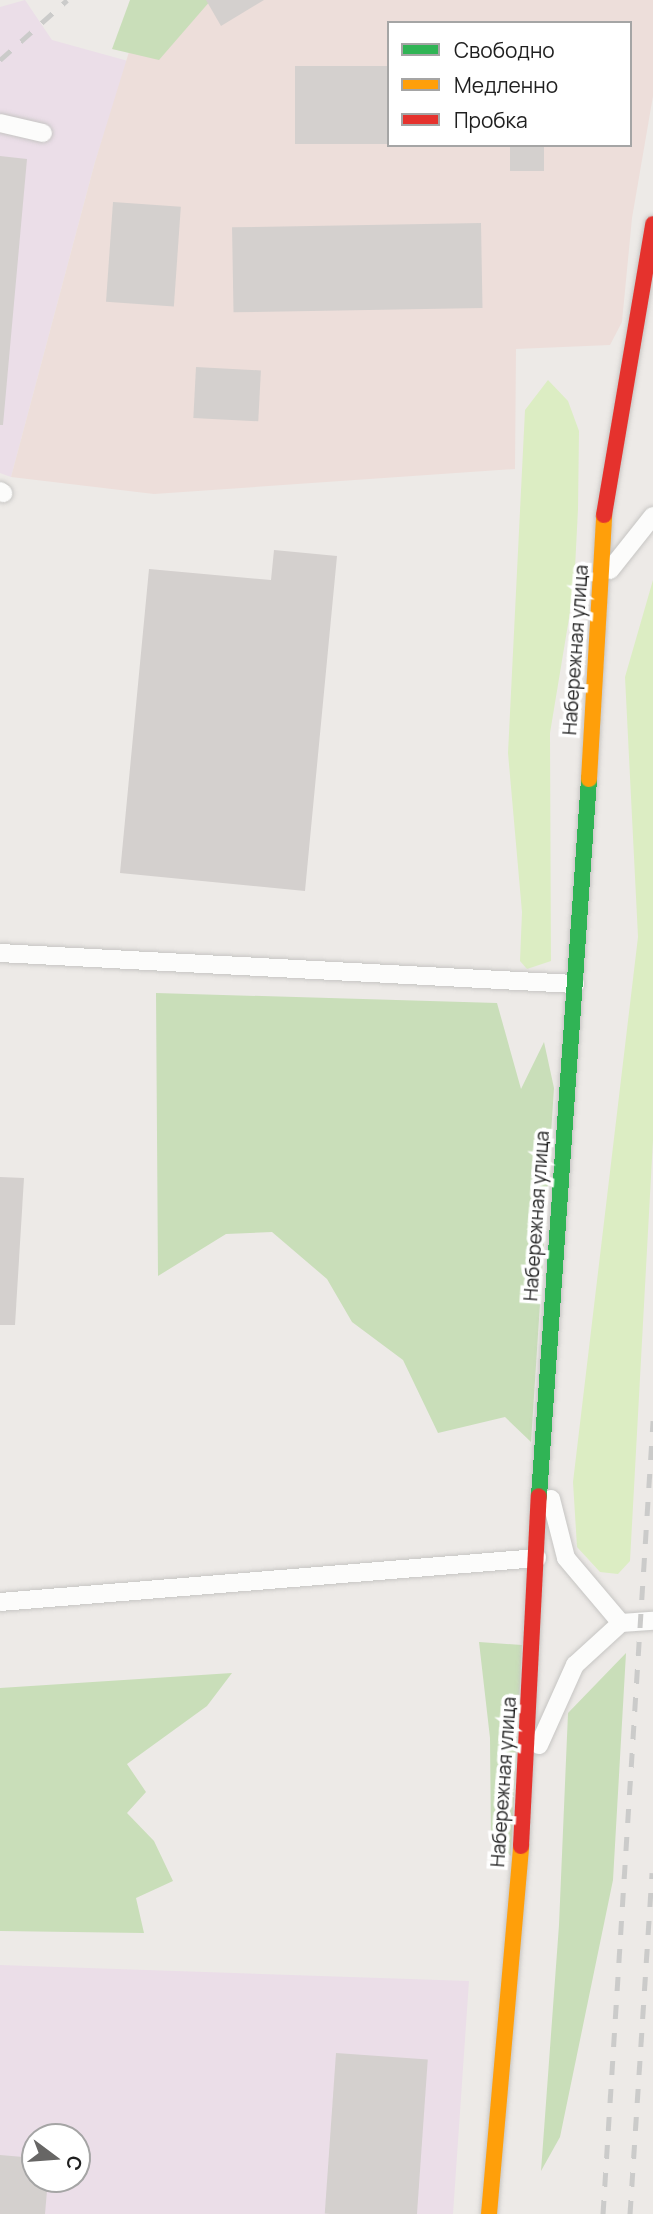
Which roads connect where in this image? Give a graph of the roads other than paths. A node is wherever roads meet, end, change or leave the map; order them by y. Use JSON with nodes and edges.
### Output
{"nodes":[{"id":1,"x":0,"y":123,"type":"edge"},
{"id":2,"x":43,"y":134,"type":"dead end"},
{"id":3,"x":653,"y":224,"type":"edge"},
{"id":4,"x":653,"y":516,"type":"edge"},
{"id":5,"x":603,"y":578,"type":"junction"},
{"id":6,"x":0,"y":953,"type":"edge"},
{"id":7,"x":575,"y":984,"type":"junction"},
{"id":8,"x":540,"y":1458,"type":"junction"},
{"id":9,"x":537,"y":1558,"type":"junction"},
{"id":10,"x":0,"y":1602,"type":"edge"},
{"id":11,"x":653,"y":1621,"type":"edge"},
{"id":12,"x":621,"y":1623,"type":"junction"},
{"id":13,"x":528,"y":1772,"type":"junction"},
{"id":14,"x":489,"y":2214,"type":"edge"}],
"edges":[{"from":1,"to":2,"type":"lane"},
{"from":3,"to":5,"type":"street","name":"Набережная улица"},
{"from":4,"to":5,"type":"lane"},
{"from":5,"to":7,"type":"street","name":"Набережная улица"},
{"from":6,"to":7,"type":"lane"},
{"from":7,"to":8,"type":"street","name":"Набережная улица"},
{"from":8,"to":9,"type":"street","name":"Набережная улица"},
{"from":8,"to":12,"type":"lane"},
{"from":9,"to":10,"type":"lane"},
{"from":9,"to":13,"type":"street","name":"Набережная улица"},
{"from":11,"to":12,"type":"lane"},
{"from":12,"to":13,"type":"lane"},
{"from":13,"to":14,"type":"street","name":"Набережная улица"}]}
